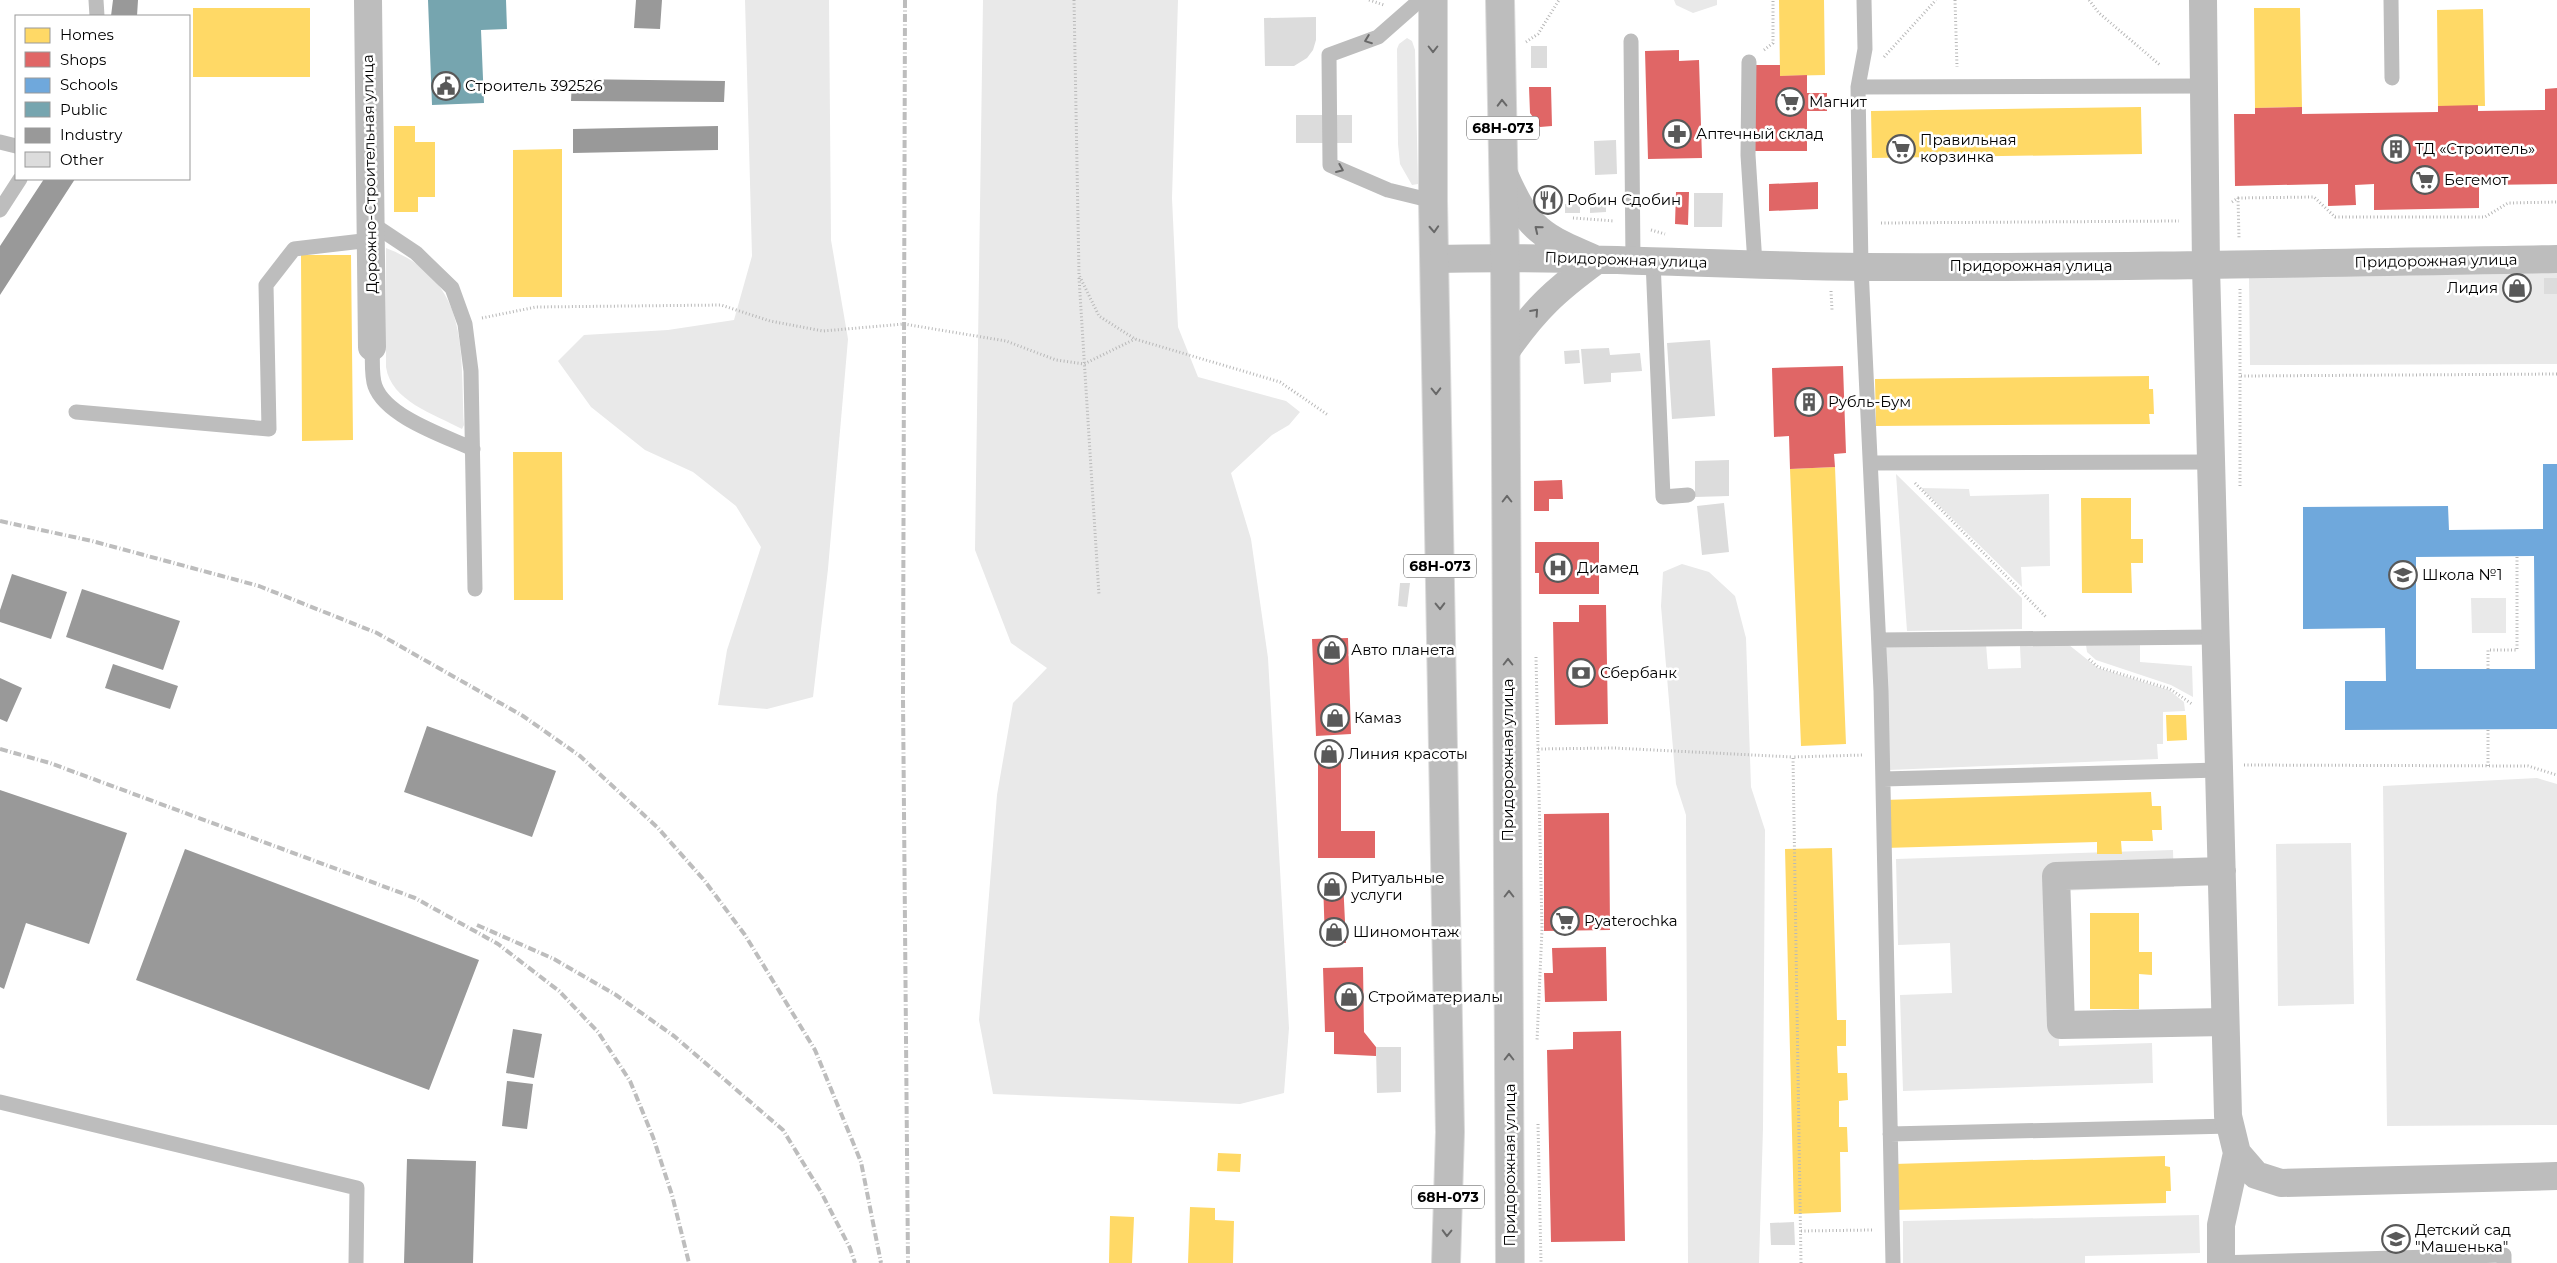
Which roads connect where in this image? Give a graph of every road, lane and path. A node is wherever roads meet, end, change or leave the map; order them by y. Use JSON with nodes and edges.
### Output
{"nodes":[{"id":1,"x":96,"y":0,"type":"edge"},
{"id":2,"x":368,"y":0,"type":"edge"},
{"id":3,"x":1074,"y":0,"type":"edge"},
{"id":4,"x":1420,"y":0,"type":"edge"},
{"id":5,"x":1433,"y":0,"type":"edge"},
{"id":6,"x":1500,"y":0,"type":"edge"},
{"id":7,"x":1559,"y":0,"type":"edge"},
{"id":8,"x":1773,"y":0,"type":"edge"},
{"id":9,"x":1864,"y":0,"type":"edge"},
{"id":10,"x":1936,"y":0,"type":"edge"},
{"id":11,"x":1955,"y":0,"type":"edge"},
{"id":12,"x":2089,"y":0,"type":"edge"},
{"id":13,"x":2203,"y":0,"type":"edge"},
{"id":14,"x":2390,"y":0,"type":"edge"},
{"id":15,"x":97,"y":15,"type":"edge"},
{"id":16,"x":1631,"y":40,"type":"dead end"},
{"id":17,"x":1524,"y":44,"type":"dead end"},
{"id":18,"x":1749,"y":62,"type":"joint"},
{"id":19,"x":2167,"y":68,"type":"dead end"},
{"id":20,"x":2392,"y":78,"type":"dead end"},
{"id":21,"x":1957,"y":86,"type":"junction"},
{"id":22,"x":2205,"y":86,"type":"junction"},
{"id":23,"x":1858,"y":87,"type":"junction"},
{"id":24,"x":0,"y":142,"type":"edge"},
{"id":25,"x":15,"y":146,"type":"edge"},
{"id":26,"x":1504,"y":174,"type":"junction"},
{"id":27,"x":19,"y":180,"type":"edge"},
{"id":28,"x":2238,"y":198,"type":"junction"},
{"id":29,"x":1433,"y":201,"type":"junction"},
{"id":30,"x":2557,"y":202,"type":"edge"},
{"id":31,"x":0,"y":210,"type":"edge"},
{"id":32,"x":2206,"y":221,"type":"junction"},
{"id":33,"x":1861,"y":223,"type":"junction"},
{"id":34,"x":371,"y":232,"type":"junction"},
{"id":35,"x":1506,"y":257,"type":"junction"},
{"id":36,"x":1435,"y":258,"type":"junction"},
{"id":37,"x":2557,"y":259,"type":"edge"},
{"id":38,"x":1596,"y":260,"type":"junction"},
{"id":39,"x":1643,"y":261,"type":"junction"},
{"id":40,"x":1756,"y":264,"type":"junction"},
{"id":41,"x":2240,"y":265,"type":"junction"},
{"id":42,"x":1831,"y":266,"type":"junction"},
{"id":43,"x":2206,"y":266,"type":"junction"},
{"id":44,"x":1861,"y":267,"type":"junction"},
{"id":45,"x":1079,"y":275,"type":"junction"},
{"id":46,"x":1832,"y":310,"type":"dead end"},
{"id":47,"x":465,"y":324,"type":"junction"},
{"id":48,"x":1135,"y":339,"type":"junction"},
{"id":49,"x":372,"y":347,"type":"joint"},
{"id":50,"x":1506,"y":351,"type":"junction"},
{"id":51,"x":1084,"y":364,"type":"junction"},
{"id":52,"x":2557,"y":374,"type":"edge"},
{"id":53,"x":2241,"y":376,"type":"junction"},
{"id":54,"x":76,"y":412,"type":"dead end"},
{"id":55,"x":1328,"y":416,"type":"dead end"},
{"id":56,"x":474,"y":448,"type":"junction"},
{"id":57,"x":2212,"y":462,"type":"junction"},
{"id":58,"x":1871,"y":463,"type":"junction"},
{"id":59,"x":1895,"y":464,"type":"junction"},
{"id":60,"x":1688,"y":495,"type":"dead end"},
{"id":61,"x":2240,"y":496,"type":"dead end"},
{"id":62,"x":2517,"y":556,"type":"dead end"},
{"id":63,"x":475,"y":589,"type":"dead end"},
{"id":64,"x":1099,"y":595,"type":"dead end"},
{"id":65,"x":2216,"y":637,"type":"junction"},
{"id":66,"x":2066,"y":638,"type":"junction"},
{"id":67,"x":1879,"y":640,"type":"junction"},
{"id":68,"x":1536,"y":651,"type":"dead end"},
{"id":69,"x":2488,"y":669,"type":"dead end"},
{"id":70,"x":2218,"y":722,"type":"junction"},
{"id":71,"x":2488,"y":729,"type":"dead end"},
{"id":72,"x":1538,"y":749,"type":"junction"},
{"id":73,"x":1882,"y":755,"type":"junction"},
{"id":74,"x":1793,"y":757,"type":"junction"},
{"id":75,"x":2488,"y":766,"type":"junction"},
{"id":76,"x":2219,"y":767,"type":"junction"},
{"id":77,"x":2557,"y":775,"type":"edge"},
{"id":78,"x":1882,"y":779,"type":"junction"},
{"id":79,"x":2222,"y":871,"type":"junction"},
{"id":80,"x":2226,"y":1022,"type":"junction"},
{"id":81,"x":1537,"y":1043,"type":"dead end"},
{"id":82,"x":0,"y":1102,"type":"edge"},
{"id":83,"x":1538,"y":1118,"type":"dead end"},
{"id":84,"x":2231,"y":1126,"type":"junction"},
{"id":85,"x":1890,"y":1134,"type":"junction"},
{"id":86,"x":2237,"y":1153,"type":"junction"},
{"id":87,"x":2557,"y":1176,"type":"edge"},
{"id":88,"x":1892,"y":1230,"type":"junction"},
{"id":89,"x":1800,"y":1231,"type":"junction"},
{"id":90,"x":356,"y":1263,"type":"edge"},
{"id":91,"x":1446,"y":1263,"type":"edge"},
{"id":92,"x":1510,"y":1263,"type":"edge"},
{"id":93,"x":1541,"y":1263,"type":"edge"},
{"id":94,"x":1801,"y":1263,"type":"edge"},
{"id":95,"x":1893,"y":1263,"type":"edge"},
{"id":96,"x":2212,"y":1263,"type":"edge"},
{"id":97,"x":2221,"y":1263,"type":"edge"},
{"id":98,"x":2504,"y":1263,"type":"edge"}],
"edges":[{"from":1,"to":15,"type":"lane"},
{"from":2,"to":34,"type":"street","name":"Дорожно-Строительная улица"},
{"from":3,"to":45,"type":"path"},
{"from":4,"to":29,"type":"lane","one_way":true},
{"from":5,"to":29,"type":"street","number":"68Н-073","one_way":true},
{"from":26,"to":6,"type":"street","name":"Придорожная улица","number":"68Н-073","one_way":true},
{"from":7,"to":17,"type":"path"},
{"from":8,"to":18,"type":"path"},
{"from":9,"to":23,"type":"lane"},
{"from":10,"to":23,"type":"path"},
{"from":11,"to":21,"type":"path"},
{"from":12,"to":19,"type":"path"},
{"from":13,"to":22,"type":"street"},
{"from":14,"to":20,"type":"lane"},
{"from":16,"to":39,"type":"lane"},
{"from":18,"to":40,"type":"lane"},
{"from":21,"to":22,"type":"lane"},
{"from":21,"to":23,"type":"lane"},
{"from":22,"to":32,"type":"street"},
{"from":23,"to":33,"type":"lane"},
{"from":24,"to":25,"type":"lane"},
{"from":26,"to":35,"type":"street","name":"Придорожная улица","number":"68Н-073"},
{"from":38,"to":26,"type":"street","one_way":true},
{"from":27,"to":31,"type":"lane"},
{"from":28,"to":30,"type":"path"},
{"from":28,"to":32,"type":"path"},
{"from":28,"to":41,"type":"path"},
{"from":29,"to":36,"type":"street","number":"68Н-073","one_way":true},
{"from":32,"to":33,"type":"path"},
{"from":32,"to":43,"type":"street"},
{"from":33,"to":44,"type":"lane"},
{"from":34,"to":47,"type":"lane"},
{"from":34,"to":49,"type":"street","name":"Дорожно-Строительная улица"},
{"from":34,"to":54,"type":"lane"},
{"from":35,"to":36,"type":"street"},
{"from":35,"to":38,"type":"street","name":"Придорожная улица"},
{"from":35,"to":50,"type":"street","name":"Придорожная улица","number":"68Н-073"},
{"from":36,"to":91,"type":"street","number":"68Н-073","one_way":true},
{"from":37,"to":41,"type":"street","name":"Придорожная улица"},
{"from":38,"to":39,"type":"street","name":"Придорожная улица"},
{"from":50,"to":38,"type":"street","one_way":true},
{"from":39,"to":40,"type":"street","name":"Придорожная улица"},
{"from":39,"to":60,"type":"lane"},
{"from":40,"to":42,"type":"street","name":"Придорожная улица"},
{"from":41,"to":43,"type":"street","name":"Придорожная улица"},
{"from":41,"to":53,"type":"path"},
{"from":42,"to":44,"type":"street","name":"Придорожная улица"},
{"from":42,"to":46,"type":"path"},
{"from":43,"to":44,"type":"street","name":"Придорожная улица"},
{"from":43,"to":57,"type":"street"},
{"from":44,"to":58,"type":"lane"},
{"from":45,"to":48,"type":"path"},
{"from":45,"to":51,"type":"path"},
{"from":47,"to":51,"type":"path"},
{"from":47,"to":56,"type":"lane"},
{"from":48,"to":51,"type":"path"},
{"from":48,"to":55,"type":"path"},
{"from":49,"to":56,"type":"lane"},
{"from":92,"to":50,"type":"street","name":"Придорожная улица","number":"68Н-073","one_way":true},
{"from":51,"to":64,"type":"path"},
{"from":52,"to":53,"type":"path"},
{"from":53,"to":61,"type":"path"},
{"from":56,"to":63,"type":"lane"},
{"from":57,"to":59,"type":"lane"},
{"from":57,"to":65,"type":"street"},
{"from":58,"to":59,"type":"lane"},
{"from":58,"to":67,"type":"lane"},
{"from":59,"to":66,"type":"path"},
{"from":62,"to":69,"type":"path"},
{"from":65,"to":66,"type":"lane"},
{"from":65,"to":70,"type":"street"},
{"from":66,"to":67,"type":"lane"},
{"from":66,"to":70,"type":"path"},
{"from":67,"to":73,"type":"lane"},
{"from":68,"to":72,"type":"path"},
{"from":70,"to":76,"type":"street"},
{"from":71,"to":75,"type":"path"},
{"from":72,"to":74,"type":"path"},
{"from":72,"to":81,"type":"path"},
{"from":73,"to":74,"type":"path"},
{"from":73,"to":78,"type":"lane"},
{"from":74,"to":89,"type":"path"},
{"from":75,"to":76,"type":"path"},
{"from":75,"to":77,"type":"path"},
{"from":76,"to":78,"type":"lane"},
{"from":76,"to":79,"type":"street"},
{"from":78,"to":85,"type":"lane"},
{"from":79,"to":80,"type":"street"},
{"from":79,"to":80,"type":"street"},
{"from":80,"to":84,"type":"street"},
{"from":82,"to":90,"type":"lane"},
{"from":83,"to":93,"type":"path"},
{"from":84,"to":85,"type":"lane"},
{"from":84,"to":86,"type":"street"},
{"from":85,"to":88,"type":"lane"},
{"from":86,"to":87,"type":"street"},
{"from":86,"to":97,"type":"street"},
{"from":88,"to":89,"type":"path"},
{"from":88,"to":95,"type":"lane"},
{"from":89,"to":94,"type":"path"},
{"from":96,"to":97,"type":"lane"},
{"from":97,"to":98,"type":"lane"}]}
